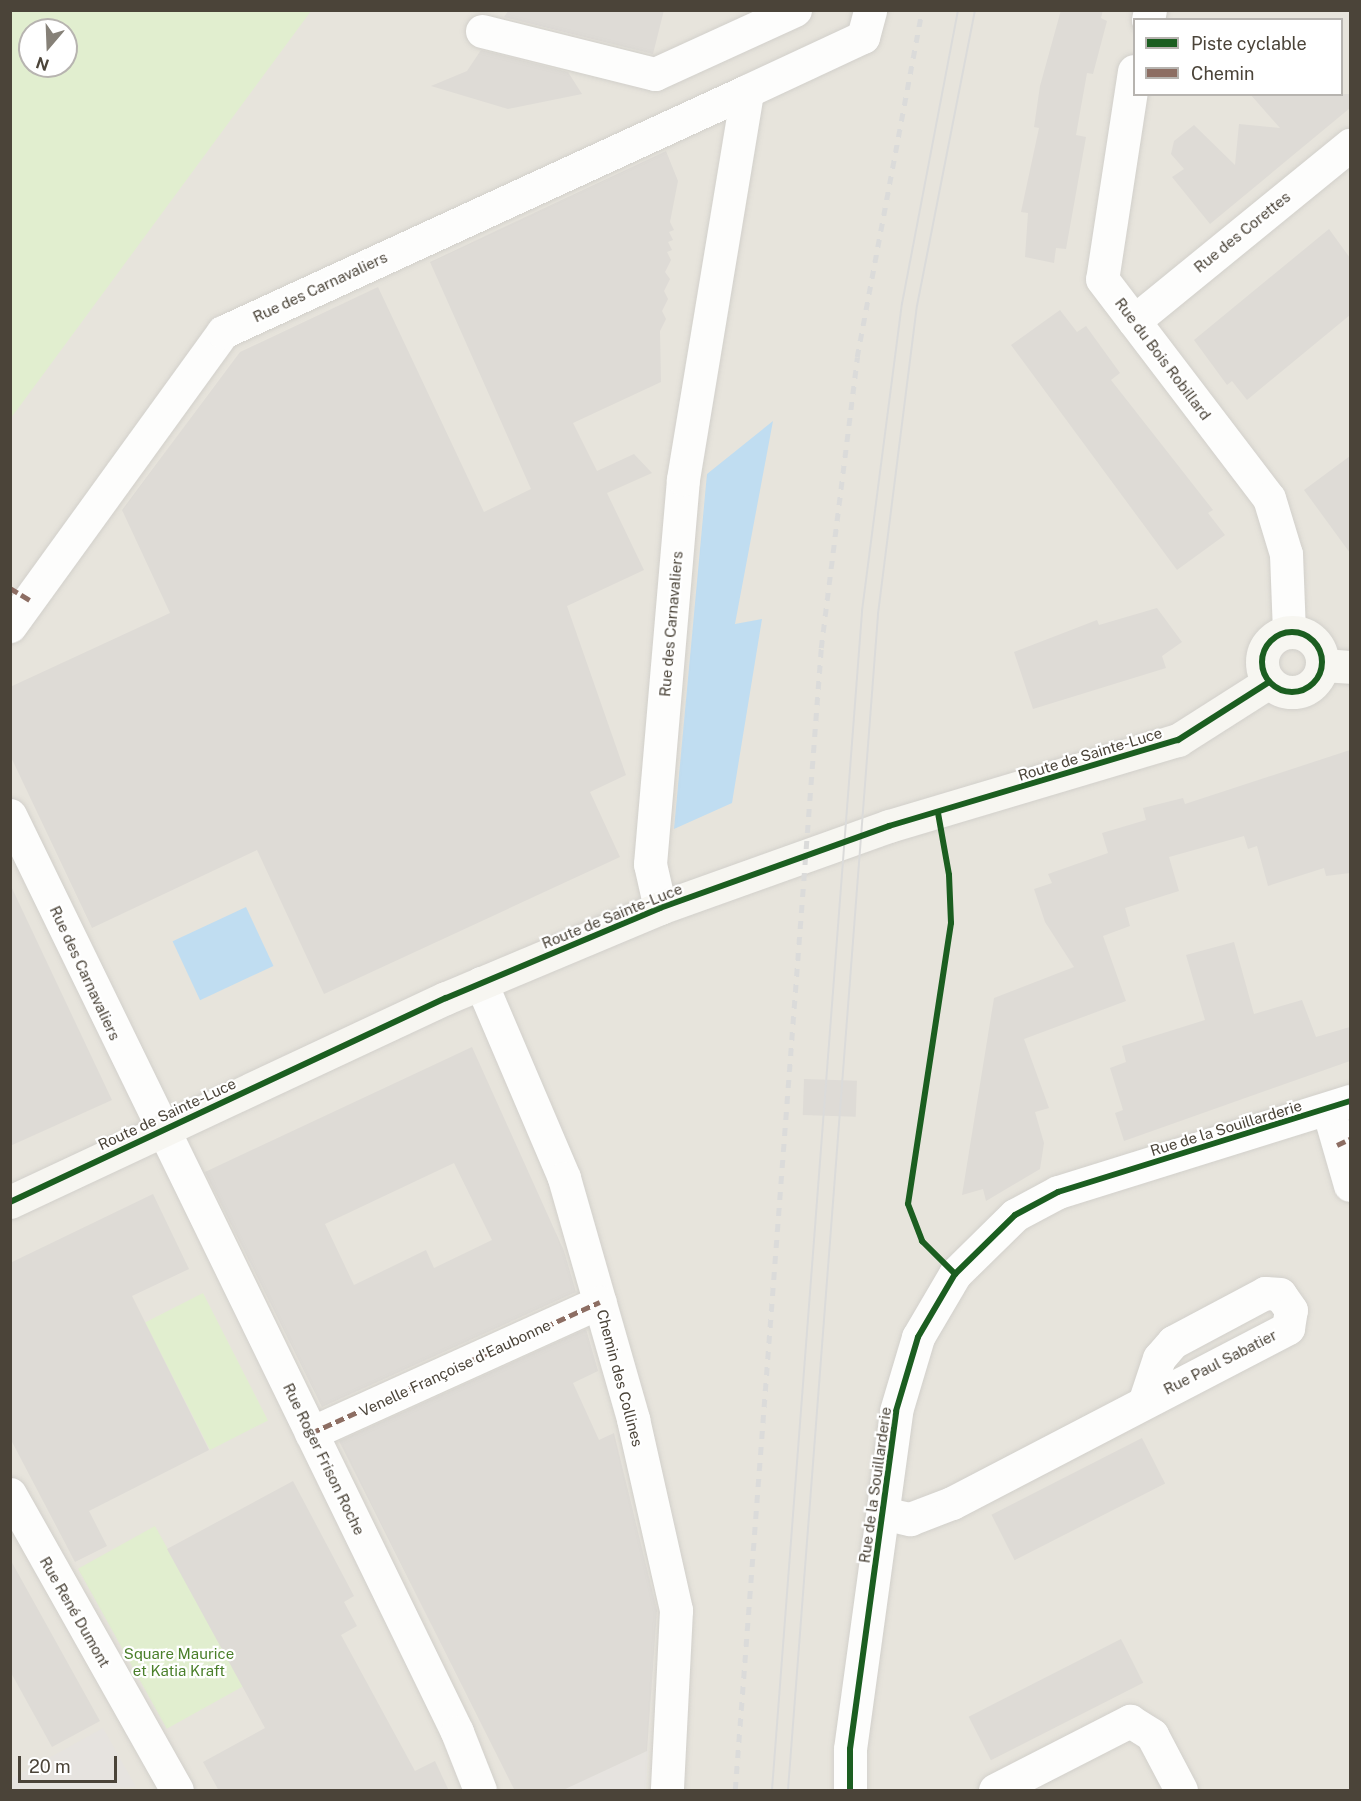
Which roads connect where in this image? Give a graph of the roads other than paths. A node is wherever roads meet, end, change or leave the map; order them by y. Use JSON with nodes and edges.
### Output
{"nodes":[{"id":1,"x":795,"y":10,"type":"edge"},
{"id":2,"x":866,"y":24,"type":"edge"},
{"id":3,"x":483,"y":31,"type":"dead end"},
{"id":4,"x":1133,"y":78,"type":"edge"},
{"id":5,"x":747,"y":91,"type":"junction"},
{"id":6,"x":1350,"y":145,"type":"edge"},
{"id":7,"x":1134,"y":321,"type":"junction"},
{"id":8,"x":10,"y":626,"type":"edge"},
{"id":9,"x":1288,"y":632,"type":"junction"},
{"id":10,"x":1337,"y":666,"type":"edge"},
{"id":11,"x":1269,"y":682,"type":"junction"},
{"id":12,"x":10,"y":815,"type":"edge"},
{"id":13,"x":660,"y":908,"type":"junction"},
{"id":14,"x":481,"y":983,"type":"junction"},
{"id":15,"x":1339,"y":1105,"type":"edge"},
{"id":16,"x":162,"y":1129,"type":"junction"},
{"id":17,"x":1350,"y":1185,"type":"edge"},
{"id":18,"x":10,"y":1202,"type":"edge"},
{"id":19,"x":600,"y":1302,"type":"junction"},
{"id":20,"x":1145,"y":1400,"type":"dead end"},
{"id":21,"x":311,"y":1433,"type":"junction"},
{"id":22,"x":10,"y":1494,"type":"edge"},
{"id":23,"x":883,"y":1513,"type":"junction"},
{"id":24,"x":177,"y":1791,"type":"edge"},
{"id":25,"x":480,"y":1791,"type":"edge"},
{"id":26,"x":667,"y":1791,"type":"edge"},
{"id":27,"x":849,"y":1791,"type":"edge"},
{"id":28,"x":995,"y":1791,"type":"edge"},
{"id":29,"x":1181,"y":1791,"type":"edge"}],
"edges":[{"from":1,"to":3,"type":"street"},
{"from":2,"to":5,"type":"street","name":"Rue des Carnavaliers"},
{"from":4,"to":7,"type":"street","name":"Rue du Bois Robillard"},
{"from":5,"to":8,"type":"street","name":"Rue des Carnavaliers"},
{"from":5,"to":13,"type":"street","name":"Rue des Carnavaliers"},
{"from":6,"to":7,"type":"street","name":"Rue des Corettes"},
{"from":7,"to":9,"type":"street","name":"Rue du Bois Robillard"},
{"from":9,"to":10,"type":"street"},
{"from":9,"to":11,"type":"street"},
{"from":10,"to":11,"type":"street"},
{"from":11,"to":13,"type":"street","name":"Route de Sainte-Luce"},
{"from":12,"to":16,"type":"street","name":"Rue des Carnavaliers"},
{"from":13,"to":14,"type":"street","name":"Route de Sainte-Luce"},
{"from":14,"to":16,"type":"street","name":"Route de Sainte-Luce"},
{"from":14,"to":19,"type":"street","name":"Chemin des Collines"},
{"from":15,"to":17,"type":"street"},
{"from":15,"to":23,"type":"street","name":"Rue de la Souillarderie"},
{"from":16,"to":18,"type":"street","name":"Route de Sainte-Luce"},
{"from":16,"to":21,"type":"street","name":"Rue Roger Frison Roche"},
{"from":19,"to":21,"type":"street","name":"Venelle Françoise d'Eaubonne"},
{"from":19,"to":26,"type":"street","name":"Chemin des Collines"},
{"from":20,"to":23,"type":"street","name":"Rue Paul Sabatier"},
{"from":21,"to":25,"type":"street","name":"Rue Roger Frison Roche"},
{"from":22,"to":24,"type":"street","name":"Rue René Dumont"},
{"from":23,"to":27,"type":"street","name":"Rue de la Souillarderie"},
{"from":28,"to":29,"type":"street"}]}
